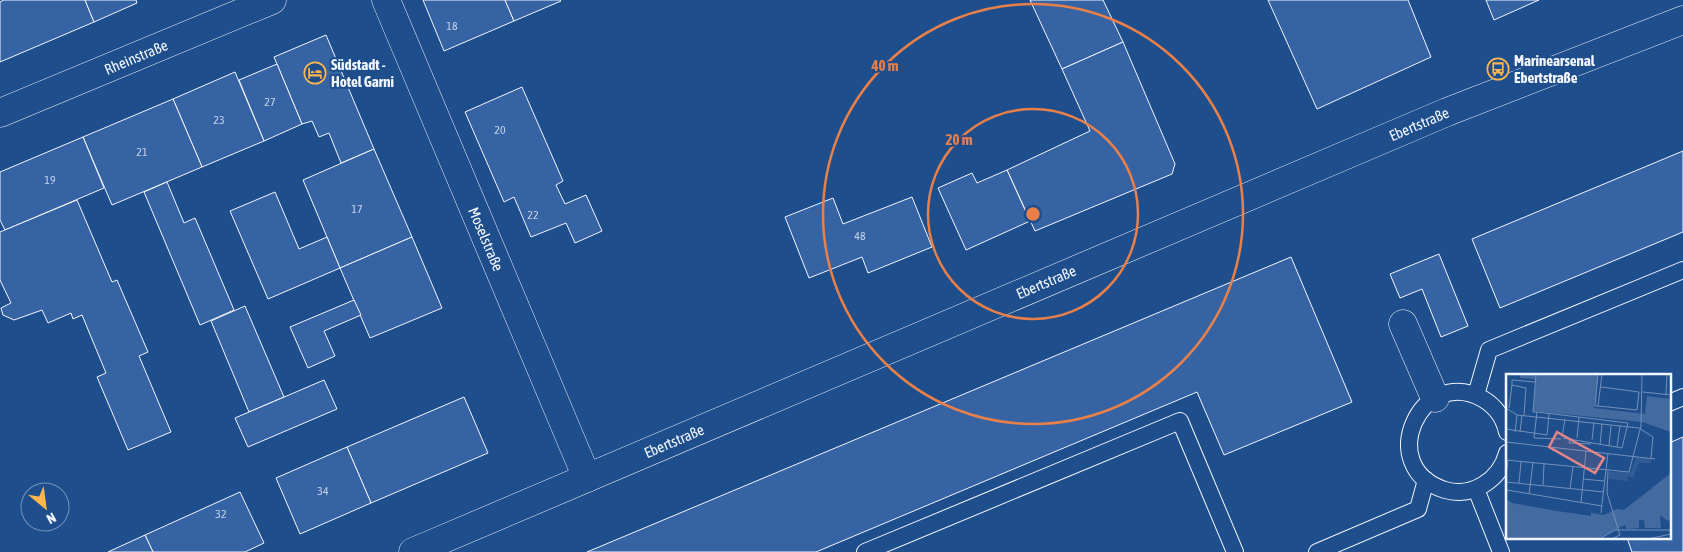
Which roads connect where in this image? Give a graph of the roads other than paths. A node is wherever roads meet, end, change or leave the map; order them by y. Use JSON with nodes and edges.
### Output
{"nodes":[{"id":1,"x":272,"y":0,"type":"edge"},
{"id":2,"x":386,"y":0,"type":"edge"},
{"id":3,"x":1683,"y":20,"type":"edge"},
{"id":4,"x":0,"y":113,"type":"edge"},
{"id":5,"x":1683,"y":270,"type":"edge"},
{"id":6,"x":1403,"y":324,"type":"dead end"},
{"id":7,"x":1476,"y":395,"type":"junction"},
{"id":8,"x":1683,"y":397,"type":"edge"},
{"id":9,"x":1435,"y":398,"type":"junction"},
{"id":10,"x":1670,"y":403,"type":"edge"},
{"id":11,"x":1506,"y":430,"type":"edge"},
{"id":12,"x":1506,"y":457,"type":"edge"},
{"id":13,"x":587,"y":478,"type":"junction"},
{"id":14,"x":1426,"y":480,"type":"junction"},
{"id":15,"x":1476,"y":489,"type":"junction"},
{"id":16,"x":413,"y":552,"type":"edge"},
{"id":17,"x":865,"y":552,"type":"edge"},
{"id":18,"x":1235,"y":552,"type":"edge"},
{"id":19,"x":1316,"y":552,"type":"edge"},
{"id":20,"x":1501,"y":552,"type":"edge"}],
"edges":[{"from":1,"to":4,"type":"street","name":"Rheinstraße"},
{"from":2,"to":13,"type":"street","name":"Moselstraße"},
{"from":3,"to":13,"type":"street","name":"Ebertstraße"},
{"from":5,"to":7,"type":"lane"},
{"from":6,"to":9,"type":"street"},
{"from":7,"to":9,"type":"lane"},
{"from":7,"to":11,"type":"lane"},
{"from":8,"to":10,"type":"lane"},
{"from":9,"to":14,"type":"lane"},
{"from":12,"to":15,"type":"lane"},
{"from":13,"to":16,"type":"street","name":"Ebertstraße"},
{"from":14,"to":15,"type":"lane"},
{"from":14,"to":19,"type":"lane"},
{"from":15,"to":20,"type":"lane"},
{"from":17,"to":18,"type":"lane"}]}
